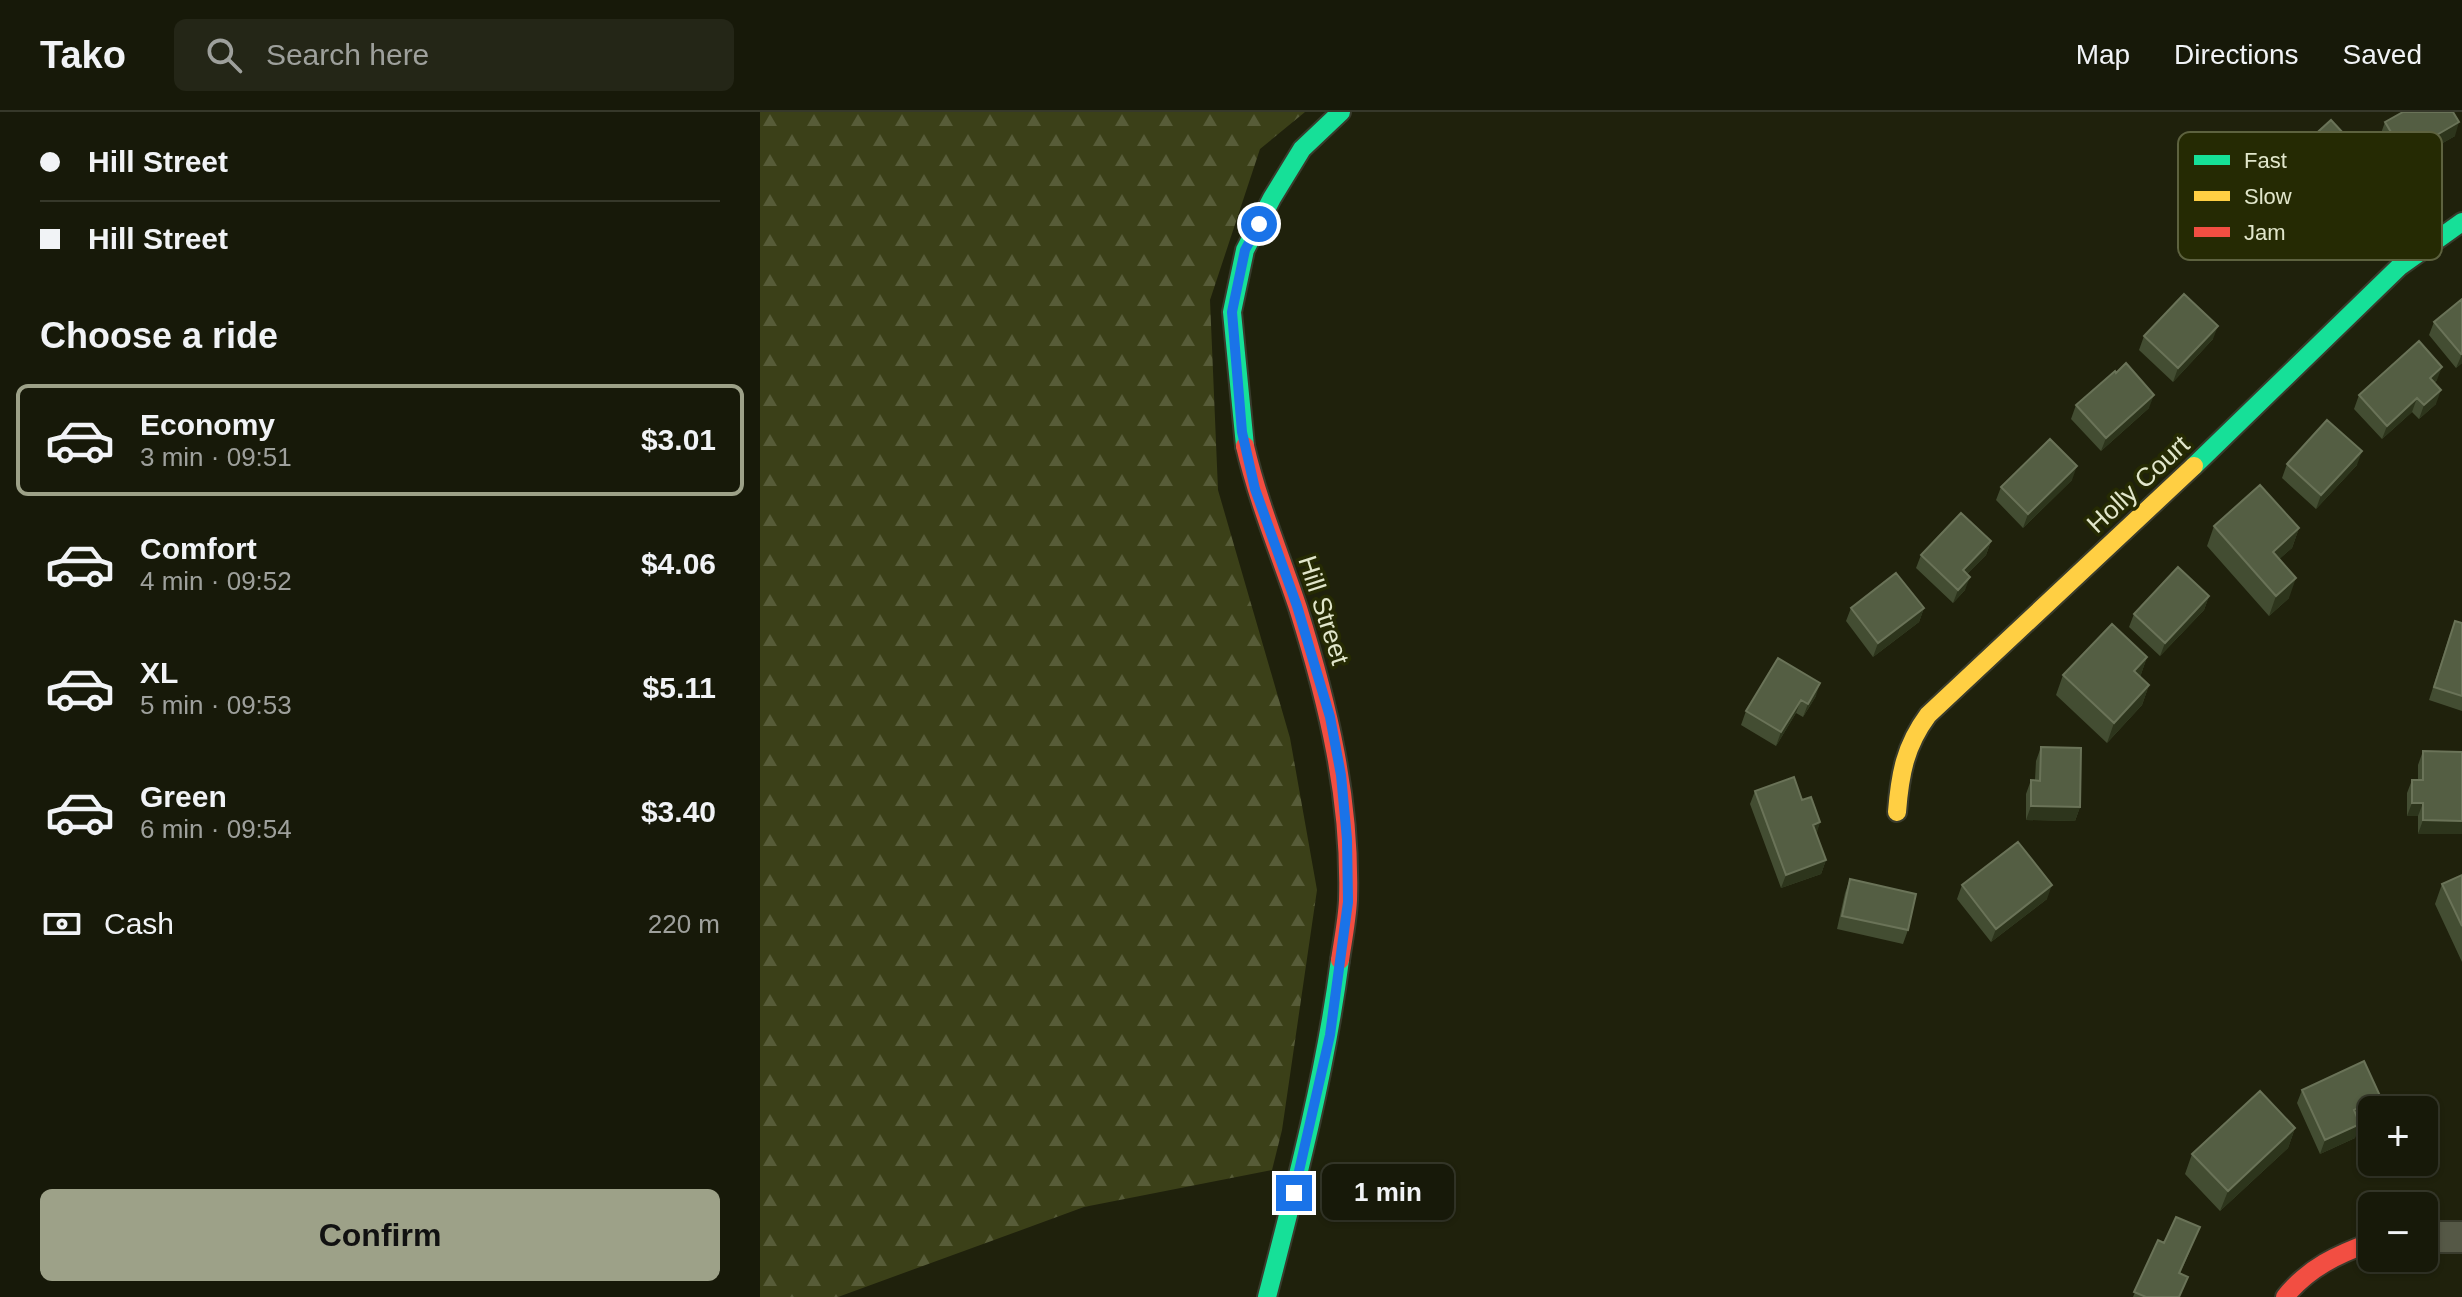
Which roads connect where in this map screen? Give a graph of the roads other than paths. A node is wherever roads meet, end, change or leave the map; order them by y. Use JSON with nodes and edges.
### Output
{"nodes":[{"id":1,"x":1341,"y":112,"type":"edge"},
{"id":2,"x":2462,"y":222,"type":"edge"},
{"id":3,"x":2442,"y":236,"type":"edge"},
{"id":4,"x":2409,"y":260,"type":"edge"},
{"id":5,"x":1897,"y":812,"type":"dead end"},
{"id":6,"x":2438,"y":1237,"type":"edge"},
{"id":7,"x":2462,"y":1237,"type":"edge"},
{"id":8,"x":2358,"y":1246,"type":"edge"},
{"id":9,"x":1267,"y":1297,"type":"edge"},
{"id":10,"x":2285,"y":1297,"type":"edge"}],
"edges":[{"from":1,"to":9,"type":"street","name":"Hill Street"},
{"from":2,"to":3,"type":"street","name":"Holly Court"},
{"from":4,"to":5,"type":"street","name":"Holly Court"},
{"from":6,"to":7,"type":"street"},
{"from":8,"to":10,"type":"street"}]}
